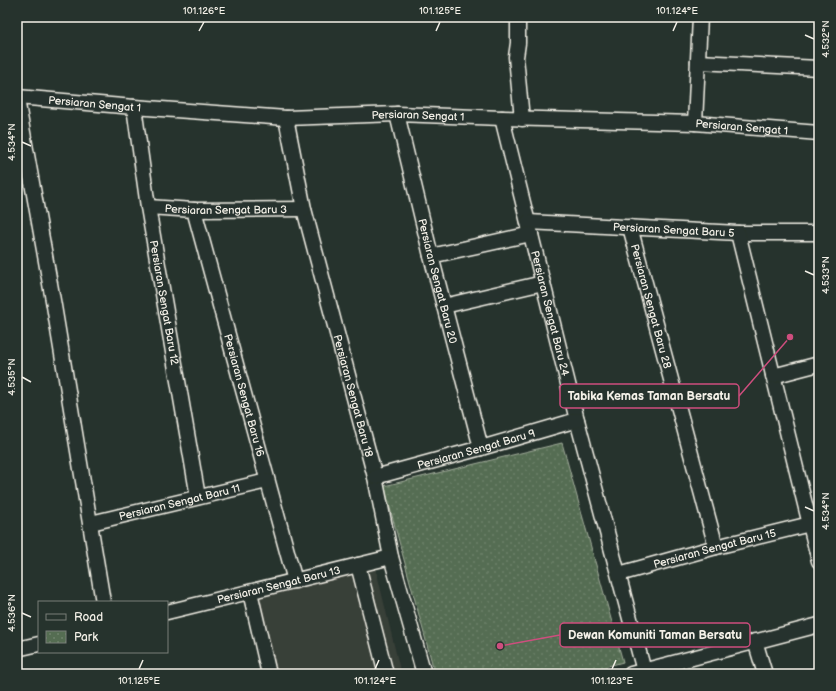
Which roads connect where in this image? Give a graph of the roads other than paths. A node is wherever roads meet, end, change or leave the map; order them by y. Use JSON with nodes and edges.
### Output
{"nodes":[{"id":1,"x":518,"y":17,"type":"edge"},
{"id":2,"x":700,"y":17,"type":"edge"},
{"id":3,"x":698,"y":62,"type":"junction"},
{"id":4,"x":819,"y":68,"type":"edge"},
{"id":5,"x":17,"y":98,"type":"edge"},
{"id":6,"x":134,"y":107,"type":"junction"},
{"id":7,"x":397,"y":114,"type":"junction"},
{"id":8,"x":286,"y":118,"type":"junction"},
{"id":9,"x":502,"y":118,"type":"junction"},
{"id":10,"x":522,"y":118,"type":"junction"},
{"id":11,"x":695,"y":123,"type":"junction"},
{"id":12,"x":819,"y":135,"type":"edge"},
{"id":13,"x":148,"y":207,"type":"junction"},
{"id":14,"x":304,"y":209,"type":"junction"},
{"id":15,"x":194,"y":210,"type":"junction"},
{"id":16,"x":630,"y":227,"type":"junction"},
{"id":17,"x":529,"y":228,"type":"junction"},
{"id":18,"x":738,"y":233,"type":"junction"},
{"id":19,"x":819,"y":233,"type":"edge"},
{"id":20,"x":431,"y":256,"type":"junction"},
{"id":21,"x":543,"y":283,"type":"junction"},
{"id":22,"x":444,"y":306,"type":"junction"},
{"id":23,"x":819,"y":364,"type":"edge"},
{"id":24,"x":773,"y":376,"type":"junction"},
{"id":25,"x":577,"y":420,"type":"junction"},
{"id":26,"x":481,"y":448,"type":"junction"},
{"id":27,"x":374,"y":477,"type":"junction"},
{"id":28,"x":267,"y":481,"type":"junction"},
{"id":29,"x":198,"y":497,"type":"junction"},
{"id":30,"x":91,"y":523,"type":"junction"},
{"id":31,"x":810,"y":524,"type":"junction"},
{"id":32,"x":716,"y":548,"type":"junction"},
{"id":33,"x":391,"y":557,"type":"junction"},
{"id":34,"x":819,"y":561,"type":"edge"},
{"id":35,"x":358,"y":565,"type":"junction"},
{"id":36,"x":619,"y":574,"type":"junction"},
{"id":37,"x":295,"y":581,"type":"junction"},
{"id":38,"x":250,"y":592,"type":"junction"},
{"id":39,"x":103,"y":601,"type":"edge"},
{"id":40,"x":168,"y":612,"type":"edge"},
{"id":41,"x":819,"y":625,"type":"edge"},
{"id":42,"x":755,"y":641,"type":"junction"},
{"id":43,"x":38,"y":644,"type":"edge"},
{"id":44,"x":17,"y":649,"type":"edge"},
{"id":45,"x":665,"y":670,"type":"edge"},
{"id":46,"x":638,"y":672,"type":"edge"},
{"id":47,"x":269,"y":674,"type":"edge"},
{"id":48,"x":386,"y":674,"type":"edge"},
{"id":49,"x":424,"y":674,"type":"edge"},
{"id":50,"x":765,"y":674,"type":"edge"}],
"edges":[{"from":1,"to":10,"type":"street"},
{"from":2,"to":3,"type":"street"},
{"from":3,"to":4,"type":"street"},
{"from":3,"to":11,"type":"street"},
{"from":5,"to":6,"type":"street","name":"Persiaran Sengat 1"},
{"from":5,"to":30,"type":"street"},
{"from":6,"to":8,"type":"street","name":"Persiaran Sengat 1"},
{"from":6,"to":13,"type":"street","name":"Persiaran Sengat Baru 12"},
{"from":7,"to":8,"type":"street","name":"Persiaran Sengat 1"},
{"from":7,"to":9,"type":"street","name":"Persiaran Sengat 1"},
{"from":7,"to":20,"type":"street","name":"Persiaran Sengat Baru 20"},
{"from":8,"to":14,"type":"street","name":"Persiaran Sengat Baru 18"},
{"from":9,"to":10,"type":"street","name":"Persiaran Sengat 1"},
{"from":9,"to":17,"type":"street","name":"Persiaran Sengat Baru 24"},
{"from":10,"to":11,"type":"street","name":"Persiaran Sengat 1"},
{"from":11,"to":12,"type":"street","name":"Persiaran Sengat 1"},
{"from":13,"to":15,"type":"street","name":"Persiaran Sengat Baru 3"},
{"from":13,"to":29,"type":"street","name":"Persiaran Sengat Baru 12"},
{"from":14,"to":15,"type":"street","name":"Persiaran Sengat Baru 3"},
{"from":14,"to":27,"type":"street","name":"Persiaran Sengat Baru 18"},
{"from":15,"to":28,"type":"street","name":"Persiaran Sengat Baru 16"},
{"from":16,"to":17,"type":"street","name":"Persiaran Sengat Baru 5"},
{"from":16,"to":18,"type":"street","name":"Persiaran Sengat Baru 5"},
{"from":16,"to":32,"type":"street","name":"Persiaran Sengat Baru 28"},
{"from":17,"to":20,"type":"street","name":"Persiaran Sengat Baru 5"},
{"from":17,"to":21,"type":"street","name":"Persiaran Sengat Baru 24"},
{"from":18,"to":19,"type":"street","name":"Persiaran Sengat Baru 5"},
{"from":18,"to":24,"type":"street"},
{"from":20,"to":22,"type":"street","name":"Persiaran Sengat Baru 20"},
{"from":21,"to":22,"type":"street"},
{"from":21,"to":25,"type":"street","name":"Persiaran Sengat Baru 24"},
{"from":22,"to":26,"type":"street","name":"Persiaran Sengat Baru 20"},
{"from":23,"to":24,"type":"street"},
{"from":24,"to":31,"type":"street"},
{"from":25,"to":26,"type":"street","name":"Persiaran Sengat Baru 9"},
{"from":25,"to":36,"type":"street","name":"Persiaran Sengat Baru 24"},
{"from":26,"to":27,"type":"street","name":"Persiaran Sengat Baru 9"},
{"from":27,"to":33,"type":"street","name":"Persiaran Sengat Baru 18"},
{"from":28,"to":29,"type":"street","name":"Persiaran Sengat Baru 11"},
{"from":28,"to":37,"type":"street","name":"Persiaran Sengat Baru 16"},
{"from":29,"to":30,"type":"street","name":"Persiaran Sengat Baru 11"},
{"from":30,"to":39,"type":"street"},
{"from":31,"to":32,"type":"street","name":"Persiaran Sengat Baru 15"},
{"from":31,"to":34,"type":"street"},
{"from":32,"to":36,"type":"street","name":"Persiaran Sengat Baru 15"},
{"from":33,"to":35,"type":"street","name":"Persiaran Sengat Baru 13"},
{"from":33,"to":49,"type":"street","name":"Persiaran Sengat Baru 18"},
{"from":35,"to":37,"type":"street","name":"Persiaran Sengat Baru 13"},
{"from":35,"to":48,"type":"street"},
{"from":36,"to":46,"type":"street","name":"Persiaran Sengat Baru 24"},
{"from":37,"to":38,"type":"street","name":"Persiaran Sengat Baru 13"},
{"from":38,"to":40,"type":"street","name":"Persiaran Sengat Baru 13"},
{"from":38,"to":47,"type":"street"},
{"from":41,"to":42,"type":"street"},
{"from":42,"to":45,"type":"street"},
{"from":42,"to":50,"type":"street"},
{"from":43,"to":44,"type":"street"},
{"from":45,"to":46,"type":"street"}]}
